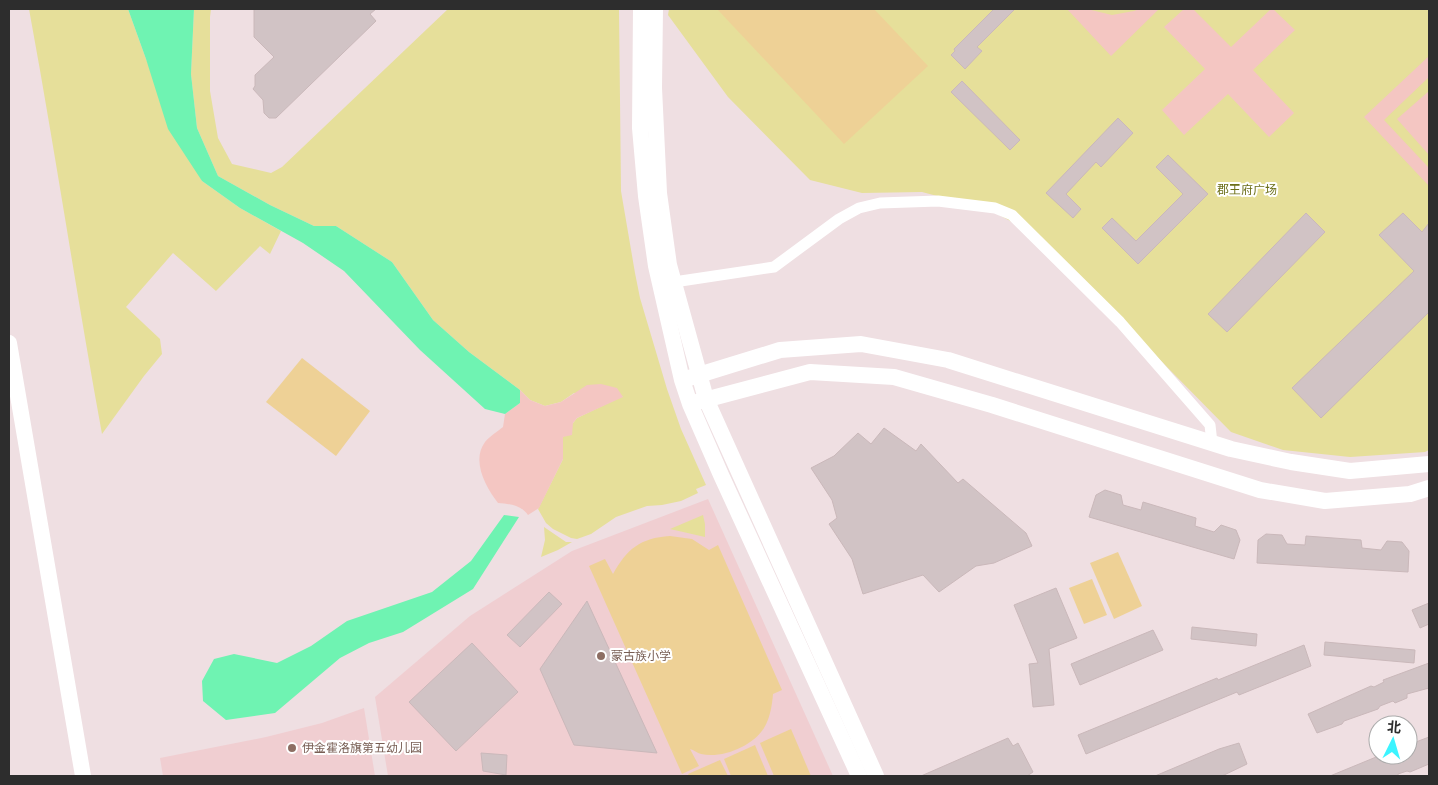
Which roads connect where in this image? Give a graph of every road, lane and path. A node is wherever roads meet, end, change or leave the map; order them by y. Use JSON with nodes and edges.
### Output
{"nodes":[{"id":1,"x":641,"y":9,"type":"edge"},
{"id":2,"x":656,"y":9,"type":"edge"},
{"id":3,"x":674,"y":282,"type":"junction"},
{"id":4,"x":9,"y":343,"type":"edge"},
{"id":5,"x":699,"y":376,"type":"junction"},
{"id":6,"x":682,"y":380,"type":"junction"},
{"id":7,"x":706,"y":399,"type":"junction"},
{"id":8,"x":690,"y":404,"type":"junction"},
{"id":9,"x":1212,"y":443,"type":"junction"},
{"id":10,"x":1429,"y":464,"type":"edge"},
{"id":11,"x":1429,"y":488,"type":"edge"},
{"id":12,"x":83,"y":776,"type":"edge"},
{"id":13,"x":859,"y":776,"type":"edge"},
{"id":14,"x":876,"y":776,"type":"edge"}],
"edges":[{"from":1,"to":6,"type":"street"},
{"from":2,"to":3,"type":"street"},
{"from":3,"to":5,"type":"street"},
{"from":3,"to":9,"type":"street"},
{"from":4,"to":12,"type":"street"},
{"from":5,"to":6,"type":"street"},
{"from":5,"to":7,"type":"street"},
{"from":5,"to":9,"type":"street"},
{"from":6,"to":8,"type":"street"},
{"from":7,"to":8,"type":"street"},
{"from":7,"to":11,"type":"street"},
{"from":7,"to":14,"type":"street"},
{"from":8,"to":13,"type":"street"},
{"from":9,"to":10,"type":"street"}]}
